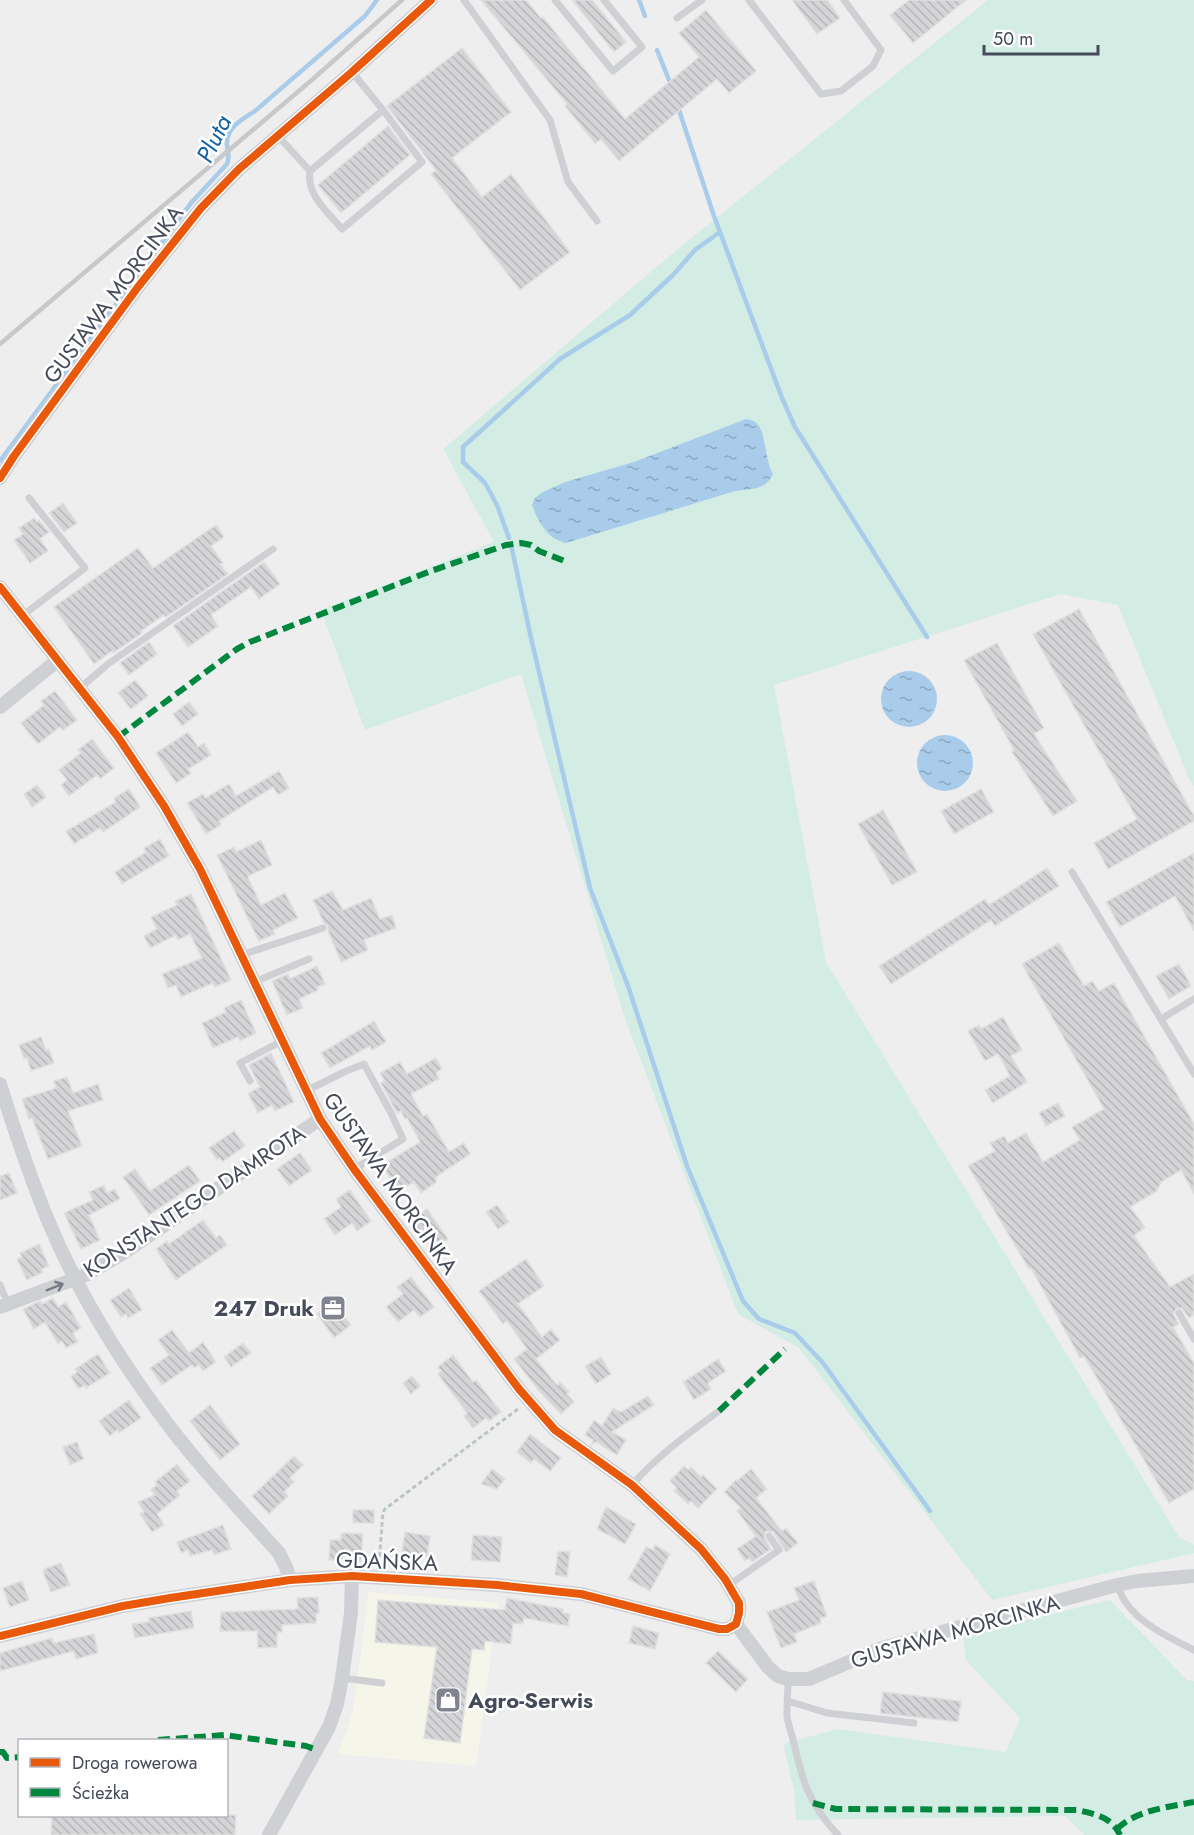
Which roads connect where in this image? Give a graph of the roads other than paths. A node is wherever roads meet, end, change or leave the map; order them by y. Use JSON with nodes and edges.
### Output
{"nodes":[{"id":1,"x":431,"y":0,"type":"edge"},
{"id":2,"x":464,"y":0,"type":"edge"},
{"id":3,"x":555,"y":0,"type":"edge"},
{"id":4,"x":604,"y":0,"type":"edge"},
{"id":5,"x":702,"y":0,"type":"edge"},
{"id":6,"x":749,"y":0,"type":"edge"},
{"id":7,"x":846,"y":1,"type":"edge"},
{"id":8,"x":677,"y":18,"type":"dead end"},
{"id":9,"x":352,"y":72,"type":"junction"},
{"id":10,"x":383,"y":110,"type":"junction"},
{"id":11,"x":278,"y":136,"type":"junction"},
{"id":12,"x":310,"y":171,"type":"junction"},
{"id":13,"x":597,"y":221,"type":"dead end"},
{"id":14,"x":0,"y":478,"type":"edge"},
{"id":15,"x":29,"y":498,"type":"dead end"},
{"id":16,"x":273,"y":549,"type":"dead end"},
{"id":17,"x":0,"y":587,"type":"edge"},
{"id":18,"x":22,"y":616,"type":"junction"},
{"id":19,"x":58,"y":660,"type":"junction"},
{"id":20,"x":80,"y":688,"type":"junction"},
{"id":21,"x":0,"y":708,"type":"edge"},
{"id":22,"x":1072,"y":872,"type":"dead end"},
{"id":23,"x":323,"y":928,"type":"dead end"},
{"id":24,"x":241,"y":955,"type":"junction"},
{"id":25,"x":309,"y":959,"type":"dead end"},
{"id":26,"x":254,"y":982,"type":"junction"},
{"id":27,"x":1194,"y":999,"type":"edge"},
{"id":28,"x":1161,"y":1019,"type":"junction"},
{"id":29,"x":282,"y":1041,"type":"junction"},
{"id":30,"x":1194,"y":1074,"type":"edge"},
{"id":31,"x":250,"y":1081,"type":"dead end"},
{"id":32,"x":0,"y":1084,"type":"edge"},
{"id":33,"x":306,"y":1091,"type":"junction"},
{"id":34,"x":320,"y":1119,"type":"junction"},
{"id":35,"x":354,"y":1169,"type":"junction"},
{"id":36,"x":75,"y":1278,"type":"junction"},
{"id":37,"x":0,"y":1284,"type":"edge"},
{"id":38,"x":4,"y":1306,"type":"edge"},
{"id":39,"x":1179,"y":1313,"type":"dead end"},
{"id":40,"x":1194,"y":1339,"type":"edge"},
{"id":41,"x":719,"y":1411,"type":"dead end"},
{"id":42,"x":632,"y":1485,"type":"junction"},
{"id":43,"x":769,"y":1536,"type":"dead end"},
{"id":44,"x":352,"y":1576,"type":"junction"},
{"id":45,"x":1194,"y":1576,"type":"edge"},
{"id":46,"x":290,"y":1580,"type":"junction"},
{"id":47,"x":1117,"y":1585,"type":"junction"},
{"id":48,"x":729,"y":1586,"type":"junction"},
{"id":49,"x":735,"y":1624,"type":"junction"},
{"id":50,"x":0,"y":1636,"type":"edge"},
{"id":51,"x":1194,"y":1650,"type":"edge"},
{"id":52,"x":342,"y":1678,"type":"junction"},
{"id":53,"x":788,"y":1679,"type":"junction"},
{"id":54,"x":382,"y":1683,"type":"dead end"},
{"id":55,"x":788,"y":1701,"type":"junction"},
{"id":56,"x":914,"y":1723,"type":"dead end"},
{"id":57,"x":269,"y":1835,"type":"edge"},
{"id":58,"x":838,"y":1835,"type":"edge"}],
"edges":[{"from":1,"to":9,"type":"street","name":"GUSTAWA MORCINKA"},
{"from":2,"to":13,"type":"lane"},
{"from":3,"to":4,"type":"lane"},
{"from":5,"to":8,"type":"lane"},
{"from":6,"to":7,"type":"lane"},
{"from":9,"to":10,"type":"lane"},
{"from":9,"to":11,"type":"street","name":"GUSTAWA MORCINKA"},
{"from":10,"to":12,"type":"lane"},
{"from":10,"to":12,"type":"lane"},
{"from":11,"to":12,"type":"lane"},
{"from":11,"to":14,"type":"street","name":"GUSTAWA MORCINKA"},
{"from":15,"to":18,"type":"lane"},
{"from":16,"to":20,"type":"lane"},
{"from":17,"to":18,"type":"street","name":"GUSTAWA MORCINKA"},
{"from":18,"to":19,"type":"street","name":"GUSTAWA MORCINKA"},
{"from":19,"to":20,"type":"street","name":"GUSTAWA MORCINKA"},
{"from":19,"to":21,"type":"street"},
{"from":20,"to":24,"type":"street","name":"GUSTAWA MORCINKA"},
{"from":22,"to":28,"type":"lane"},
{"from":23,"to":24,"type":"lane"},
{"from":24,"to":26,"type":"street","name":"GUSTAWA MORCINKA"},
{"from":25,"to":26,"type":"lane"},
{"from":26,"to":29,"type":"street","name":"GUSTAWA MORCINKA"},
{"from":27,"to":28,"type":"lane"},
{"from":28,"to":30,"type":"lane"},
{"from":29,"to":31,"type":"lane"},
{"from":29,"to":33,"type":"street","name":"GUSTAWA MORCINKA"},
{"from":32,"to":36,"type":"street"},
{"from":33,"to":34,"type":"street","name":"GUSTAWA MORCINKA"},
{"from":33,"to":35,"type":"lane"},
{"from":34,"to":35,"type":"street","name":"GUSTAWA MORCINKA"},
{"from":34,"to":36,"type":"street","name":"KONSTANTEGO DAMROTA"},
{"from":35,"to":42,"type":"street","name":"GUSTAWA MORCINKA"},
{"from":38,"to":36,"type":"street","name":"KONSTANTEGO DAMROTA","one_way":true},
{"from":36,"to":46,"type":"street"},
{"from":37,"to":38,"type":"lane"},
{"from":39,"to":40,"type":"lane"},
{"from":41,"to":42,"type":"lane"},
{"from":42,"to":48,"type":"street","name":"GUSTAWA MORCINKA"},
{"from":43,"to":48,"type":"lane"},
{"from":44,"to":46,"type":"street","name":"GDAŃSKA"},
{"from":44,"to":49,"type":"street","name":"GDAŃSKA"},
{"from":44,"to":52,"type":"street"},
{"from":45,"to":47,"type":"street","name":"GUSTAWA MORCINKA"},
{"from":46,"to":50,"type":"street","name":"GDAŃSKA"},
{"from":47,"to":51,"type":"lane"},
{"from":47,"to":53,"type":"street","name":"GUSTAWA MORCINKA"},
{"from":48,"to":49,"type":"street","name":"GUSTAWA MORCINKA"},
{"from":49,"to":53,"type":"street"},
{"from":52,"to":54,"type":"lane"},
{"from":52,"to":57,"type":"street"},
{"from":53,"to":55,"type":"lane"},
{"from":55,"to":56,"type":"lane"},
{"from":55,"to":58,"type":"lane"}]}
